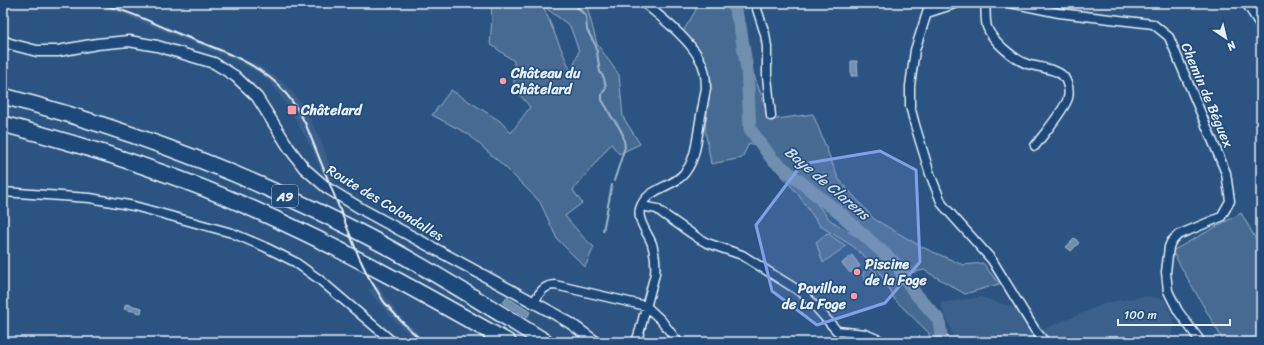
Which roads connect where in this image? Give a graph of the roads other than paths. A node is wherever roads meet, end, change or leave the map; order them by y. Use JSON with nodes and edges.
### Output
{"nodes":[{"id":1,"x":644,"y":3,"type":"edge"},
{"id":2,"x":755,"y":3,"type":"edge"},
{"id":3,"x":929,"y":3,"type":"edge"},
{"id":4,"x":958,"y":3,"type":"edge"},
{"id":5,"x":986,"y":3,"type":"edge"},
{"id":6,"x":1010,"y":3,"type":"edge"},
{"id":7,"x":1246,"y":3,"type":"edge"},
{"id":8,"x":927,"y":13,"type":"junction"},
{"id":9,"x":1261,"y":26,"type":"edge"},
{"id":10,"x":3,"y":40,"type":"edge"},
{"id":11,"x":3,"y":96,"type":"edge"},
{"id":12,"x":771,"y":116,"type":"dead end"},
{"id":13,"x":3,"y":124,"type":"edge"},
{"id":14,"x":1035,"y":146,"type":"dead end"},
{"id":15,"x":3,"y":192,"type":"edge"},
{"id":16,"x":642,"y":206,"type":"junction"},
{"id":17,"x":534,"y":302,"type":"junction"},
{"id":18,"x":646,"y":306,"type":"junction"},
{"id":19,"x":393,"y":342,"type":"edge"},
{"id":20,"x":508,"y":342,"type":"edge"},
{"id":21,"x":546,"y":342,"type":"edge"},
{"id":22,"x":596,"y":342,"type":"edge"},
{"id":23,"x":636,"y":342,"type":"edge"},
{"id":24,"x":678,"y":342,"type":"edge"},
{"id":25,"x":884,"y":342,"type":"edge"},
{"id":26,"x":1045,"y":342,"type":"edge"},
{"id":27,"x":1201,"y":342,"type":"edge"}],
"edges":[{"from":1,"to":16,"type":"street"},
{"from":2,"to":12,"type":"street"},
{"from":3,"to":8,"type":"street"},
{"from":4,"to":8,"type":"street"},
{"from":5,"to":14,"type":"street"},
{"from":6,"to":27,"type":"street","name":"Chemin de Béguex"},
{"from":7,"to":9,"type":"street"},
{"from":8,"to":26,"type":"street"},
{"from":10,"to":17,"type":"street","name":"Route des Colondalles"},
{"from":11,"to":21,"type":"highway","number":"A9"},
{"from":13,"to":20,"type":"highway","number":"A9"},
{"from":15,"to":19,"type":"street"},
{"from":16,"to":18,"type":"street"},
{"from":16,"to":25,"type":"street"},
{"from":17,"to":18,"type":"street"},
{"from":17,"to":22,"type":"street","name":"Route des Colondalles"},
{"from":18,"to":23,"type":"street"},
{"from":18,"to":24,"type":"street"}]}
